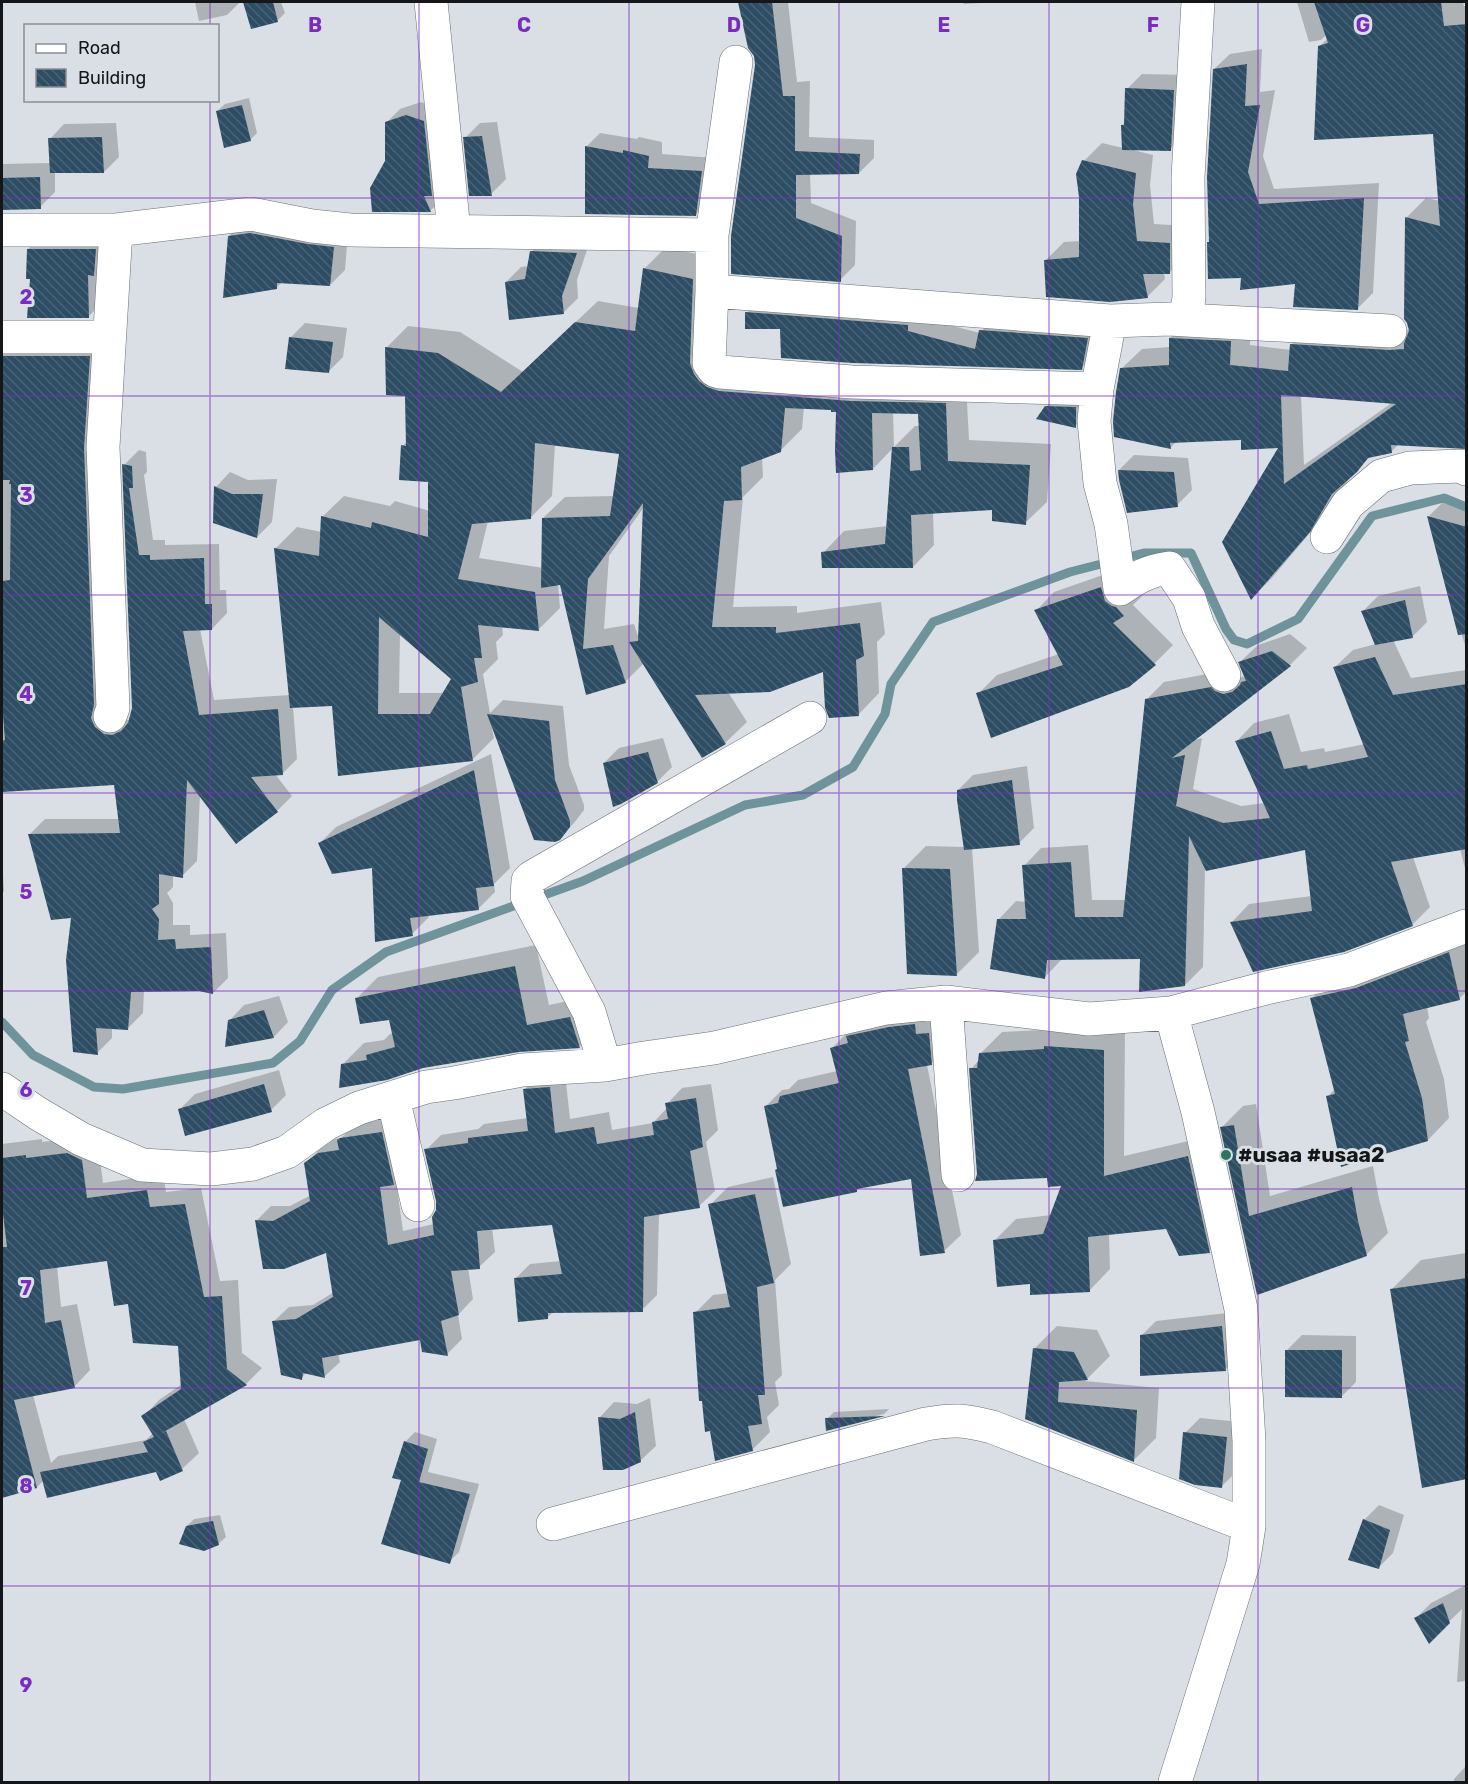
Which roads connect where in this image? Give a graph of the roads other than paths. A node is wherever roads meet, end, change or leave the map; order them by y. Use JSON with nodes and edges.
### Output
{"nodes":[{"id":1,"x":431,"y":2,"type":"edge"},
{"id":2,"x":1198,"y":2,"type":"edge"},
{"id":3,"x":736,"y":62,"type":"dead end"},
{"id":4,"x":2,"y":230,"type":"edge"},
{"id":5,"x":116,"y":230,"type":"junction"},
{"id":6,"x":454,"y":231,"type":"junction"},
{"id":7,"x":712,"y":235,"type":"junction"},
{"id":8,"x":712,"y":291,"type":"junction"},
{"id":9,"x":1186,"y":320,"type":"junction"},
{"id":10,"x":1110,"y":321,"type":"junction"},
{"id":11,"x":1390,"y":332,"type":"dead end"},
{"id":12,"x":2,"y":337,"type":"edge"},
{"id":13,"x":109,"y":337,"type":"junction"},
{"id":14,"x":1097,"y":389,"type":"junction"},
{"id":15,"x":1467,"y":469,"type":"edge"},
{"id":16,"x":1327,"y":537,"type":"dead end"},
{"id":17,"x":1224,"y":675,"type":"dead end"},
{"id":18,"x":110,"y":716,"type":"dead end"},
{"id":19,"x":810,"y":718,"type":"dead end"},
{"id":20,"x":1467,"y":926,"type":"edge"},
{"id":21,"x":946,"y":1002,"type":"junction"},
{"id":22,"x":1171,"y":1012,"type":"junction"},
{"id":23,"x":605,"y":1065,"type":"junction"},
{"id":24,"x":2,"y":1089,"type":"edge"},
{"id":25,"x":393,"y":1098,"type":"junction"},
{"id":26,"x":958,"y":1175,"type":"dead end"},
{"id":27,"x":418,"y":1205,"type":"dead end"},
{"id":28,"x":553,"y":1524,"type":"dead end"},
{"id":29,"x":1249,"y":1526,"type":"junction"},
{"id":30,"x":1175,"y":1782,"type":"edge"}],
"edges":[{"from":1,"to":6,"type":"street"},
{"from":2,"to":9,"type":"street"},
{"from":3,"to":7,"type":"street"},
{"from":4,"to":5,"type":"street"},
{"from":5,"to":6,"type":"street"},
{"from":5,"to":13,"type":"street"},
{"from":6,"to":7,"type":"street"},
{"from":7,"to":8,"type":"street"},
{"from":8,"to":10,"type":"street"},
{"from":8,"to":14,"type":"street"},
{"from":9,"to":10,"type":"street"},
{"from":9,"to":11,"type":"street"},
{"from":10,"to":14,"type":"street"},
{"from":12,"to":13,"type":"street"},
{"from":13,"to":18,"type":"street"},
{"from":14,"to":17,"type":"street"},
{"from":15,"to":16,"type":"street"},
{"from":19,"to":23,"type":"street"},
{"from":20,"to":22,"type":"street"},
{"from":21,"to":22,"type":"street"},
{"from":21,"to":23,"type":"street"},
{"from":21,"to":26,"type":"street"},
{"from":22,"to":29,"type":"street"},
{"from":23,"to":25,"type":"street"},
{"from":24,"to":25,"type":"street"},
{"from":25,"to":27,"type":"street"},
{"from":28,"to":29,"type":"street"},
{"from":29,"to":30,"type":"street"}]}
